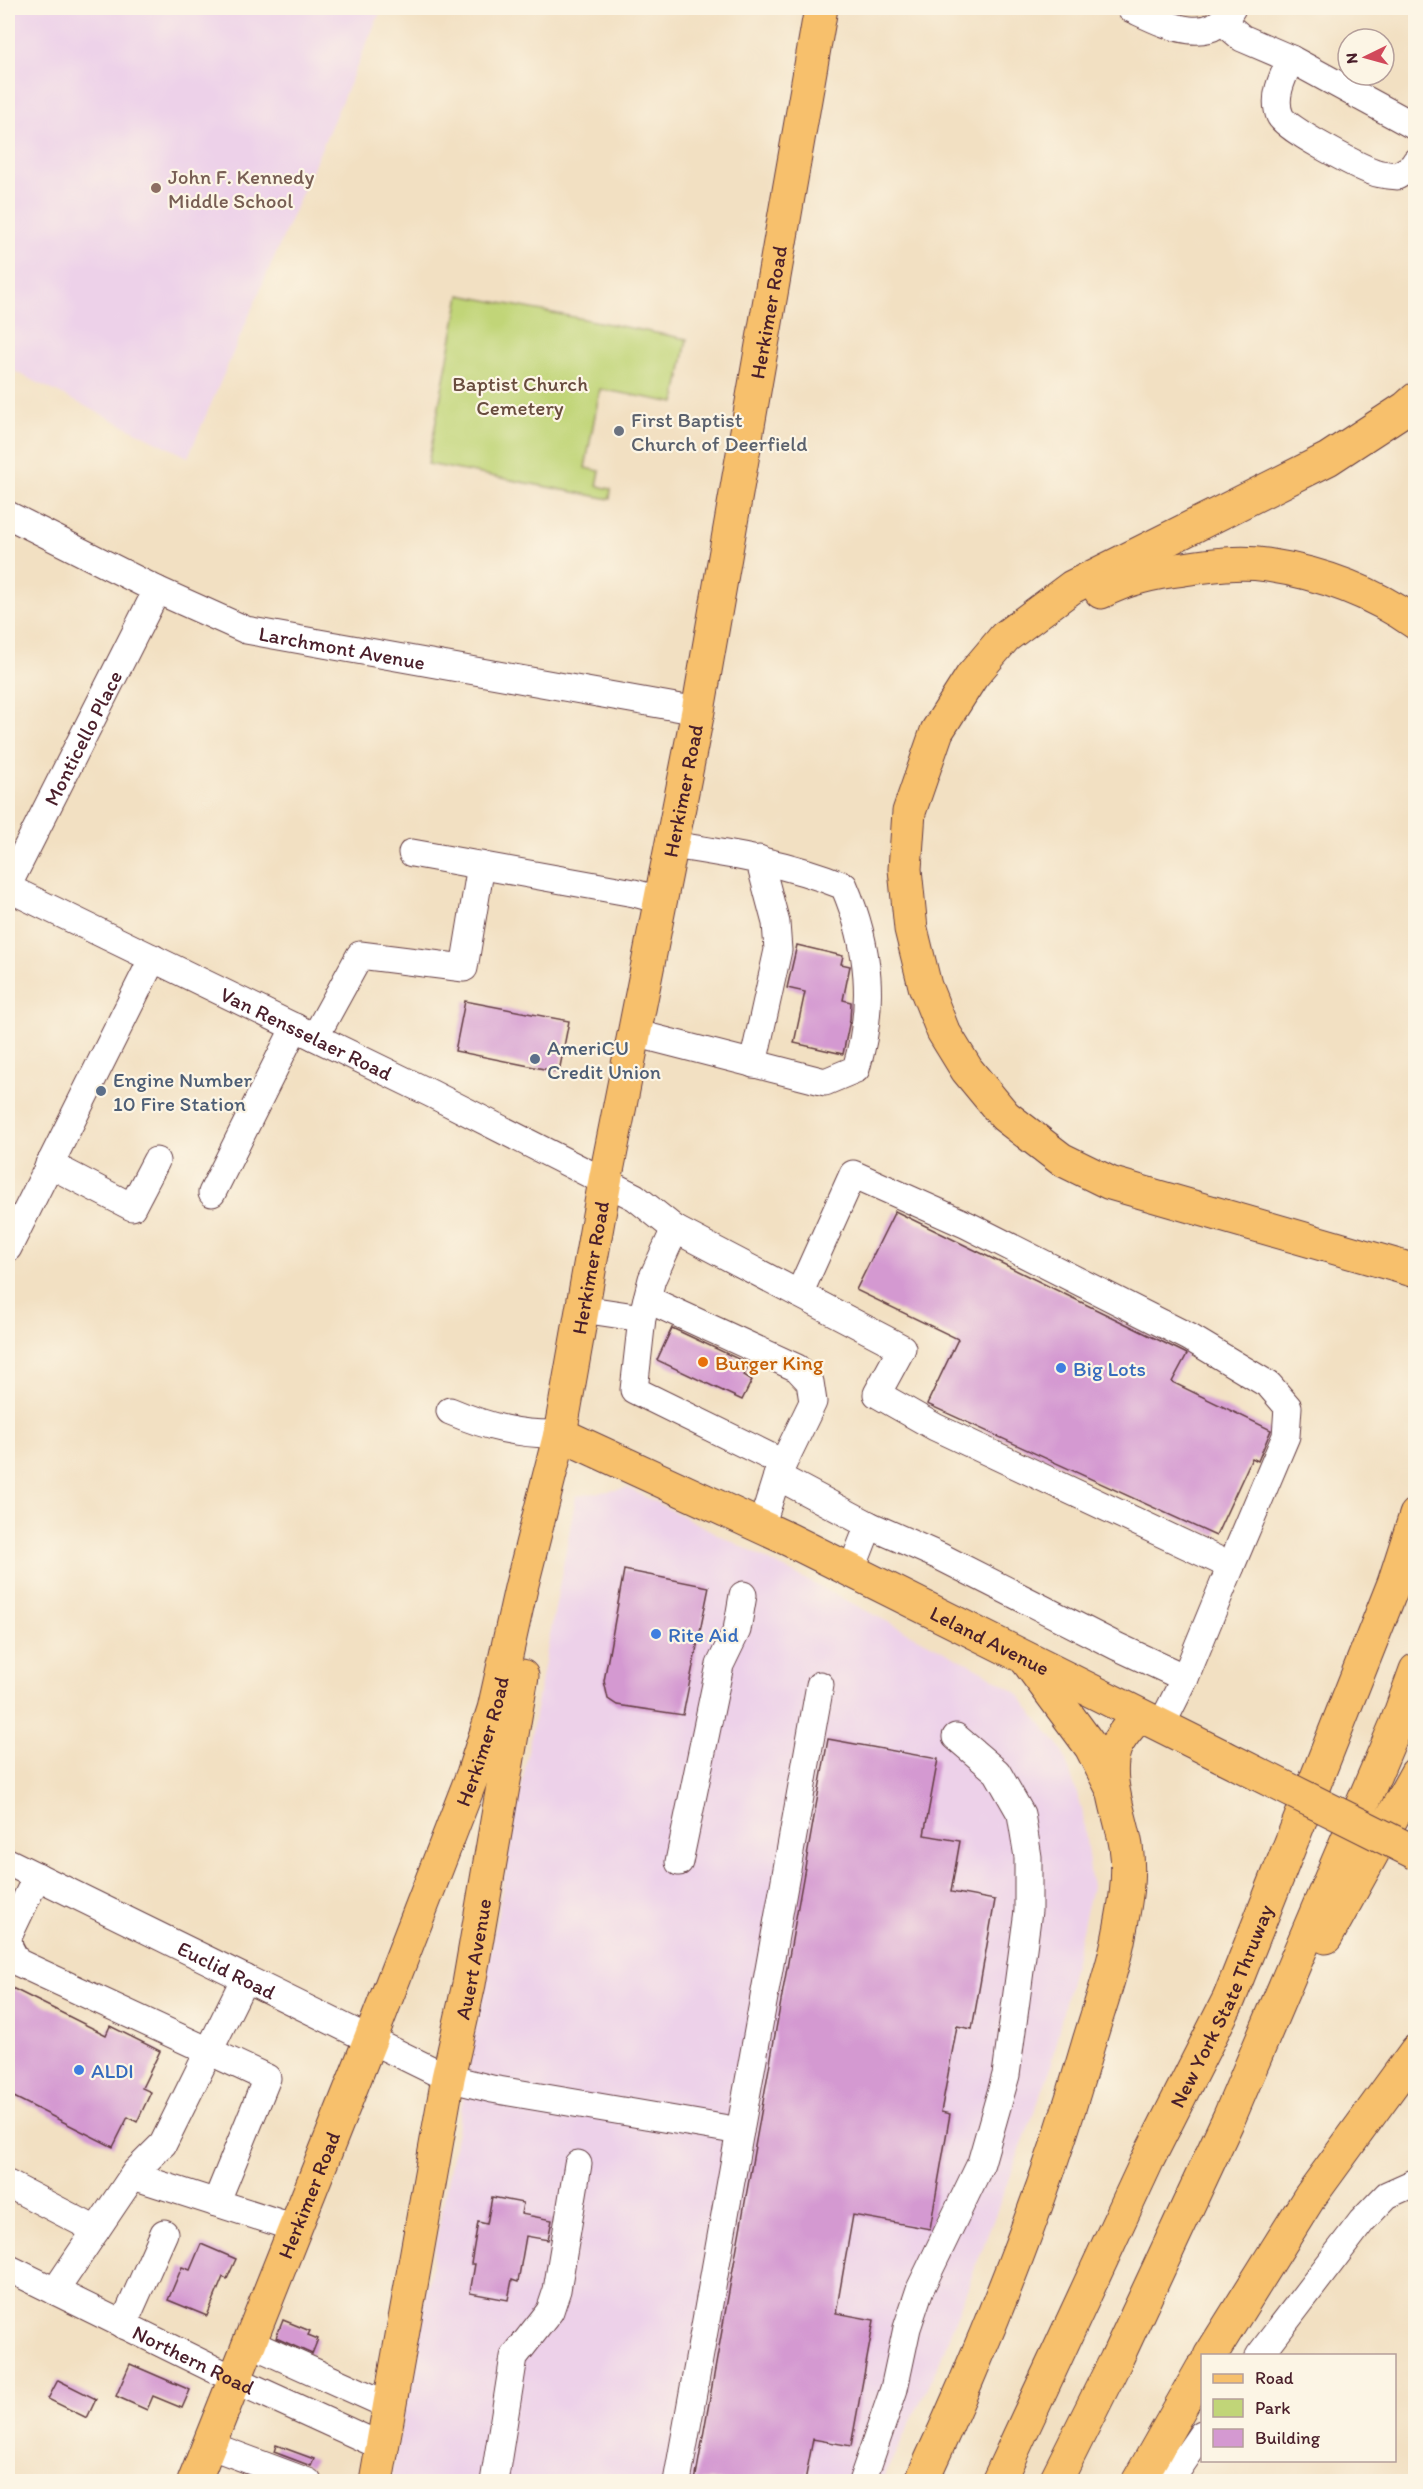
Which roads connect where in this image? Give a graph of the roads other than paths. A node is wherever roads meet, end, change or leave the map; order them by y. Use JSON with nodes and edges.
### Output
{"nodes":[{"id":1,"x":821,"y":8,"type":"edge"},
{"id":2,"x":1130,"y":8,"type":"edge"},
{"id":3,"x":1227,"y":14,"type":"edge"},
{"id":4,"x":1291,"y":59,"type":"junction"},
{"id":5,"x":1416,"y":127,"type":"edge"},
{"id":6,"x":1416,"y":161,"type":"edge"},
{"id":7,"x":1416,"y":399,"type":"edge"},
{"id":8,"x":8,"y":515,"type":"edge"},
{"id":9,"x":157,"y":590,"type":"junction"},
{"id":10,"x":1416,"y":623,"type":"edge"},
{"id":11,"x":698,"y":711,"type":"junction"},
{"id":12,"x":672,"y":844,"type":"junction"},
{"id":13,"x":412,"y":853,"type":"dead end"},
{"id":14,"x":759,"y":859,"type":"junction"},
{"id":15,"x":481,"y":865,"type":"junction"},
{"id":16,"x":8,"y":886,"type":"edge"},
{"id":17,"x":660,"y":900,"type":"junction"},
{"id":18,"x":153,"y":958,"type":"junction"},
{"id":19,"x":305,"y":1032,"type":"junction"},
{"id":20,"x":634,"y":1032,"type":"junction"},
{"id":21,"x":753,"y":1064,"type":"junction"},
{"id":22,"x":156,"y":1161,"type":"dead end"},
{"id":23,"x":49,"y":1164,"type":"junction"},
{"id":24,"x":605,"y":1181,"type":"junction"},
{"id":25,"x":212,"y":1193,"type":"dead end"},
{"id":26,"x":675,"y":1228,"type":"junction"},
{"id":27,"x":8,"y":1248,"type":"edge"},
{"id":28,"x":1396,"y":1255,"type":"edge"},
{"id":29,"x":1416,"y":1271,"type":"edge"},
{"id":30,"x":799,"y":1294,"type":"junction"},
{"id":31,"x":582,"y":1309,"type":"junction"},
{"id":32,"x":645,"y":1309,"type":"junction"},
{"id":33,"x":450,"y":1411,"type":"dead end"},
{"id":34,"x":560,"y":1434,"type":"junction"},
{"id":35,"x":780,"y":1469,"type":"junction"},
{"id":36,"x":1416,"y":1515,"type":"edge"},
{"id":37,"x":869,"y":1525,"type":"junction"},
{"id":38,"x":760,"y":1527,"type":"junction"},
{"id":39,"x":1231,"y":1566,"type":"junction"},
{"id":40,"x":851,"y":1571,"type":"junction"},
{"id":41,"x":743,"y":1595,"type":"dead end"},
{"id":42,"x":1026,"y":1659,"type":"junction"},
{"id":43,"x":1416,"y":1670,"type":"edge"},
{"id":44,"x":1185,"y":1678,"type":"junction"},
{"id":45,"x":820,"y":1685,"type":"dead end"},
{"id":46,"x":1150,"y":1720,"type":"junction"},
{"id":47,"x":956,"y":1737,"type":"dead end"},
{"id":48,"x":1416,"y":1774,"type":"edge"},
{"id":49,"x":1114,"y":1792,"type":"junction"},
{"id":50,"x":1416,"y":1852,"type":"edge"},
{"id":51,"x":8,"y":1862,"type":"edge"},
{"id":52,"x":679,"y":1862,"type":"dead end"},
{"id":53,"x":37,"y":1876,"type":"junction"},
{"id":54,"x":245,"y":1978,"type":"junction"},
{"id":55,"x":370,"y":2040,"type":"junction"},
{"id":56,"x":209,"y":2051,"type":"junction"},
{"id":57,"x":1416,"y":2051,"type":"edge"},
{"id":58,"x":448,"y":2078,"type":"junction"},
{"id":59,"x":1229,"y":2118,"type":"junction"},
{"id":60,"x":740,"y":2131,"type":"junction"},
{"id":61,"x":578,"y":2164,"type":"dead end"},
{"id":62,"x":133,"y":2176,"type":"junction"},
{"id":63,"x":1416,"y":2182,"type":"edge"},
{"id":64,"x":8,"y":2184,"type":"edge"},
{"id":65,"x":216,"y":2203,"type":"junction"},
{"id":66,"x":295,"y":2228,"type":"junction"},
{"id":67,"x":96,"y":2230,"type":"junction"},
{"id":68,"x":164,"y":2233,"type":"dead end"},
{"id":69,"x":8,"y":2268,"type":"edge"},
{"id":70,"x":55,"y":2291,"type":"junction"},
{"id":71,"x":123,"y":2325,"type":"junction"},
{"id":72,"x":250,"y":2343,"type":"junction"},
{"id":73,"x":1211,"y":2354,"type":"edge"},
{"id":74,"x":1260,"y":2354,"type":"edge"},
{"id":75,"x":1201,"y":2372,"type":"edge"},
{"id":76,"x":236,"y":2380,"type":"junction"},
{"id":77,"x":390,"y":2406,"type":"junction"},
{"id":78,"x":1201,"y":2437,"type":"edge"},
{"id":79,"x":209,"y":2445,"type":"junction"},
{"id":80,"x":383,"y":2447,"type":"junction"},
{"id":81,"x":255,"y":2472,"type":"edge"},
{"id":82,"x":194,"y":2481,"type":"edge"},
{"id":83,"x":308,"y":2481,"type":"edge"},
{"id":84,"x":376,"y":2481,"type":"edge"},
{"id":85,"x":494,"y":2481,"type":"edge"},
{"id":86,"x":676,"y":2481,"type":"edge"},
{"id":87,"x":862,"y":2481,"type":"edge"},
{"id":88,"x":921,"y":2481,"type":"edge"},
{"id":89,"x":998,"y":2481,"type":"edge"},
{"id":90,"x":1055,"y":2481,"type":"edge"},
{"id":91,"x":1138,"y":2481,"type":"edge"},
{"id":92,"x":1169,"y":2481,"type":"edge"}],
"edges":[{"from":1,"to":11,"type":"main road","name":"Herkimer Road"},
{"from":2,"to":3,"type":"street"},
{"from":3,"to":4,"type":"street"},
{"from":4,"to":5,"type":"street"},
{"from":4,"to":6,"type":"street"},
{"from":7,"to":28,"type":"main road"},
{"from":8,"to":9,"type":"street","name":"Larchmont Avenue"},
{"from":9,"to":11,"type":"street","name":"Larchmont Avenue"},
{"from":9,"to":16,"type":"street","name":"Monticello Place"},
{"from":10,"to":28,"type":"main road"},
{"from":11,"to":12,"type":"main road","name":"Herkimer Road"},
{"from":12,"to":14,"type":"street"},
{"from":12,"to":17,"type":"main road","name":"Herkimer Road"},
{"from":13,"to":15,"type":"street"},
{"from":14,"to":21,"type":"street"},
{"from":14,"to":21,"type":"street"},
{"from":15,"to":17,"type":"street"},
{"from":15,"to":19,"type":"street"},
{"from":16,"to":18,"type":"street","name":"Van Rensselaer Road"},
{"from":17,"to":20,"type":"main road","name":"Herkimer Road"},
{"from":18,"to":19,"type":"street","name":"Van Rensselaer Road"},
{"from":18,"to":23,"type":"street"},
{"from":19,"to":24,"type":"street","name":"Van Rensselaer Road"},
{"from":19,"to":25,"type":"street"},
{"from":20,"to":21,"type":"street"},
{"from":20,"to":24,"type":"main road","name":"Herkimer Road"},
{"from":22,"to":23,"type":"street"},
{"from":23,"to":27,"type":"street"},
{"from":24,"to":26,"type":"street","name":"Van Rensselaer Road"},
{"from":24,"to":31,"type":"main road","name":"Herkimer Road"},
{"from":26,"to":30,"type":"street","name":"Van Rensselaer Road"},
{"from":26,"to":32,"type":"street"},
{"from":28,"to":29,"type":"main road"},
{"from":30,"to":39,"type":"street","name":"Van Rensselaer Road"},
{"from":30,"to":39,"type":"street"},
{"from":31,"to":32,"type":"street"},
{"from":31,"to":34,"type":"main road","name":"Herkimer Road"},
{"from":32,"to":35,"type":"street"},
{"from":32,"to":35,"type":"street"},
{"from":33,"to":34,"type":"street"},
{"from":34,"to":38,"type":"main road","name":"Leland Avenue"},
{"from":34,"to":55,"type":"main road","name":"Herkimer Road"},
{"from":34,"to":58,"type":"main road","name":"Auert Avenue"},
{"from":35,"to":37,"type":"street"},
{"from":35,"to":38,"type":"street"},
{"from":36,"to":89,"type":"main road","name":"New York State Thruway"},
{"from":37,"to":40,"type":"street"},
{"from":37,"to":44,"type":"street"},
{"from":38,"to":40,"type":"main road","name":"Leland Avenue"},
{"from":39,"to":44,"type":"street"},
{"from":40,"to":42,"type":"main road","name":"Leland Avenue"},
{"from":41,"to":52,"type":"street"},
{"from":42,"to":46,"type":"main road","name":"Leland Avenue"},
{"from":42,"to":49,"type":"main road"},
{"from":43,"to":59,"type":"main road"},
{"from":44,"to":46,"type":"street"},
{"from":45,"to":60,"type":"street"},
{"from":46,"to":49,"type":"main road"},
{"from":46,"to":50,"type":"main road","name":"Leland Avenue","bridge":true},
{"from":47,"to":87,"type":"street"},
{"from":48,"to":59,"type":"main road"},
{"from":49,"to":88,"type":"main road"},
{"from":51,"to":53,"type":"street","name":"Euclid Road"},
{"from":53,"to":54,"type":"street","name":"Euclid Road"},
{"from":53,"to":56,"type":"street"},
{"from":54,"to":55,"type":"street","name":"Euclid Road"},
{"from":54,"to":56,"type":"street"},
{"from":55,"to":58,"type":"street","name":"Euclid Road"},
{"from":55,"to":66,"type":"main road","name":"Herkimer Road"},
{"from":56,"to":62,"type":"street"},
{"from":56,"to":65,"type":"street"},
{"from":57,"to":73,"type":"main road"},
{"from":58,"to":60,"type":"street","name":"Euclid Road"},
{"from":58,"to":77,"type":"main road","name":"Auert Avenue"},
{"from":59,"to":90,"type":"main road"},
{"from":60,"to":86,"type":"street"},
{"from":61,"to":85,"type":"street"},
{"from":62,"to":65,"type":"street"},
{"from":62,"to":67,"type":"street"},
{"from":63,"to":74,"type":"street"},
{"from":64,"to":67,"type":"street"},
{"from":65,"to":66,"type":"street"},
{"from":66,"to":72,"type":"main road","name":"Herkimer Road"},
{"from":67,"to":70,"type":"street"},
{"from":68,"to":71,"type":"street"},
{"from":69,"to":70,"type":"street","name":"Northern Road"},
{"from":70,"to":71,"type":"street","name":"Northern Road"},
{"from":71,"to":76,"type":"street","name":"Northern Road"},
{"from":72,"to":76,"type":"main road","name":"Herkimer Road"},
{"from":72,"to":77,"type":"street"},
{"from":75,"to":91,"type":"main road"},
{"from":76,"to":79,"type":"main road","name":"Herkimer Road"},
{"from":76,"to":80,"type":"street","name":"Northern Road"},
{"from":77,"to":80,"type":"main road","name":"Auert Avenue"},
{"from":78,"to":92,"type":"street"},
{"from":79,"to":81,"type":"street"},
{"from":79,"to":82,"type":"main road","name":"Herkimer Road"},
{"from":80,"to":84,"type":"main road","name":"Auert Avenue"},
{"from":81,"to":83,"type":"street"}]}
